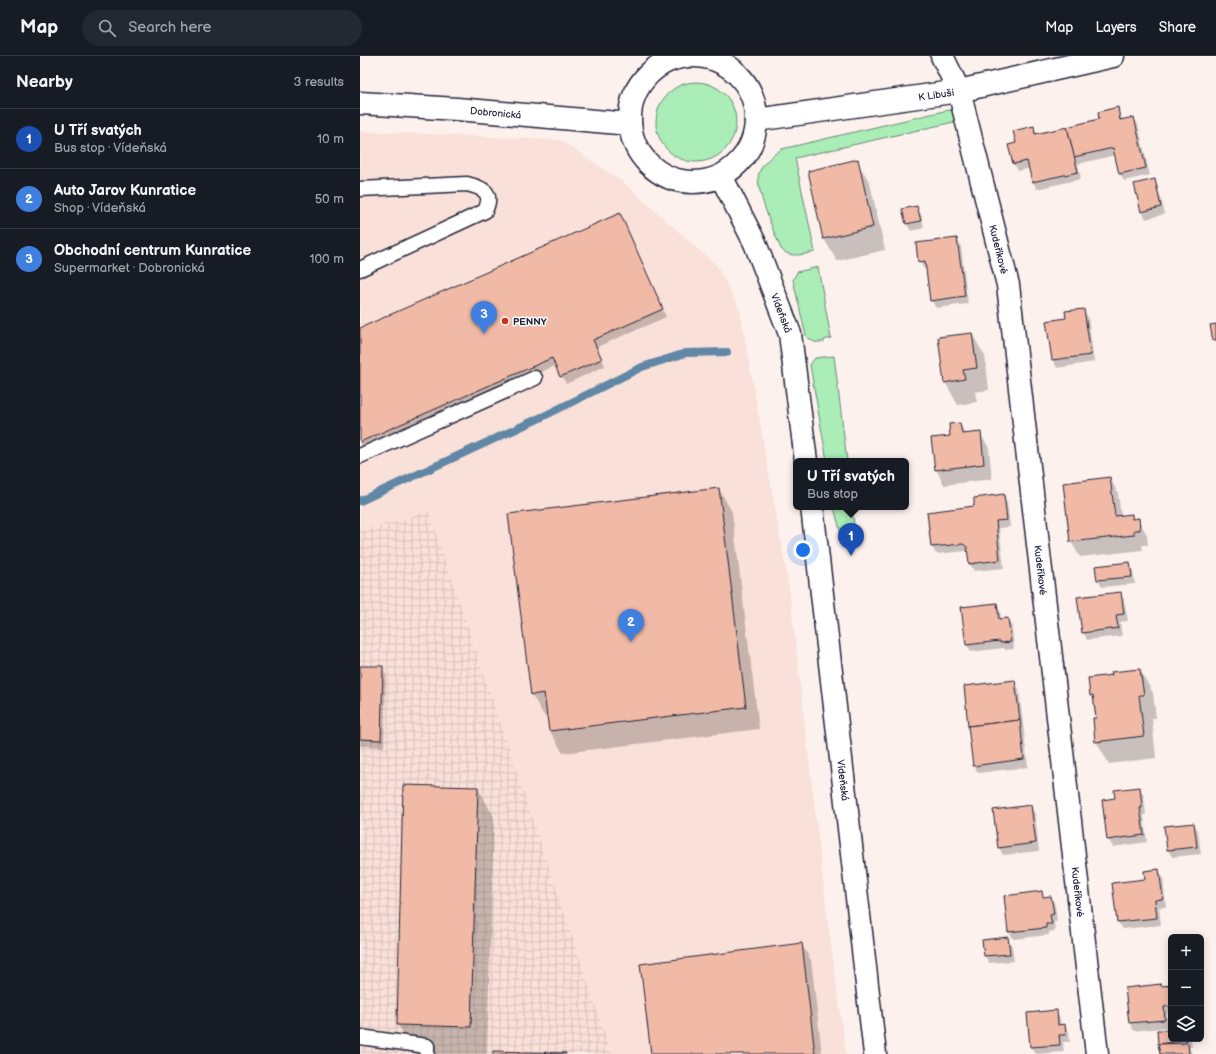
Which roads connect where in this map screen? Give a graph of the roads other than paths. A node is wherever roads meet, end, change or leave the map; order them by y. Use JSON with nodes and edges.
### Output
{"nodes":[{"id":1,"x":942,"y":56,"type":"edge"},
{"id":2,"x":1114,"y":56,"type":"edge"},
{"id":3,"x":680,"y":57,"type":"edge"},
{"id":4,"x":959,"y":91,"type":"junction"},
{"id":5,"x":360,"y":103,"type":"edge"},
{"id":6,"x":756,"y":120,"type":"junction"},
{"id":7,"x":630,"y":124,"type":"junction"},
{"id":8,"x":721,"y":176,"type":"junction"},
{"id":9,"x":360,"y":189,"type":"edge"},
{"id":10,"x":360,"y":269,"type":"edge"},
{"id":11,"x":535,"y":378,"type":"dead end"},
{"id":12,"x":360,"y":456,"type":"edge"},
{"id":13,"x":806,"y":458,"type":"edge"},
{"id":14,"x":812,"y":510,"type":"edge"},
{"id":15,"x":360,"y":1037,"type":"edge"},
{"id":16,"x":427,"y":1054,"type":"edge"},
{"id":17,"x":875,"y":1054,"type":"edge"},
{"id":18,"x":1097,"y":1054,"type":"edge"}],
"edges":[{"from":1,"to":4,"type":"street","name":"Kudeříkové"},
{"from":2,"to":4,"type":"street","name":"K Libuši"},
{"from":3,"to":6,"type":"street"},
{"from":3,"to":7,"type":"street"},
{"from":4,"to":6,"type":"street","name":"K Libuši"},
{"from":4,"to":18,"type":"street","name":"Kudeříkové"},
{"from":5,"to":7,"type":"street","name":"Dobronická"},
{"from":6,"to":8,"type":"street"},
{"from":7,"to":8,"type":"street"},
{"from":8,"to":13,"type":"street","name":"Vídeňská"},
{"from":9,"to":10,"type":"lane"},
{"from":11,"to":12,"type":"lane"},
{"from":14,"to":17,"type":"street","name":"Vídeňská"},
{"from":15,"to":16,"type":"lane"}]}
